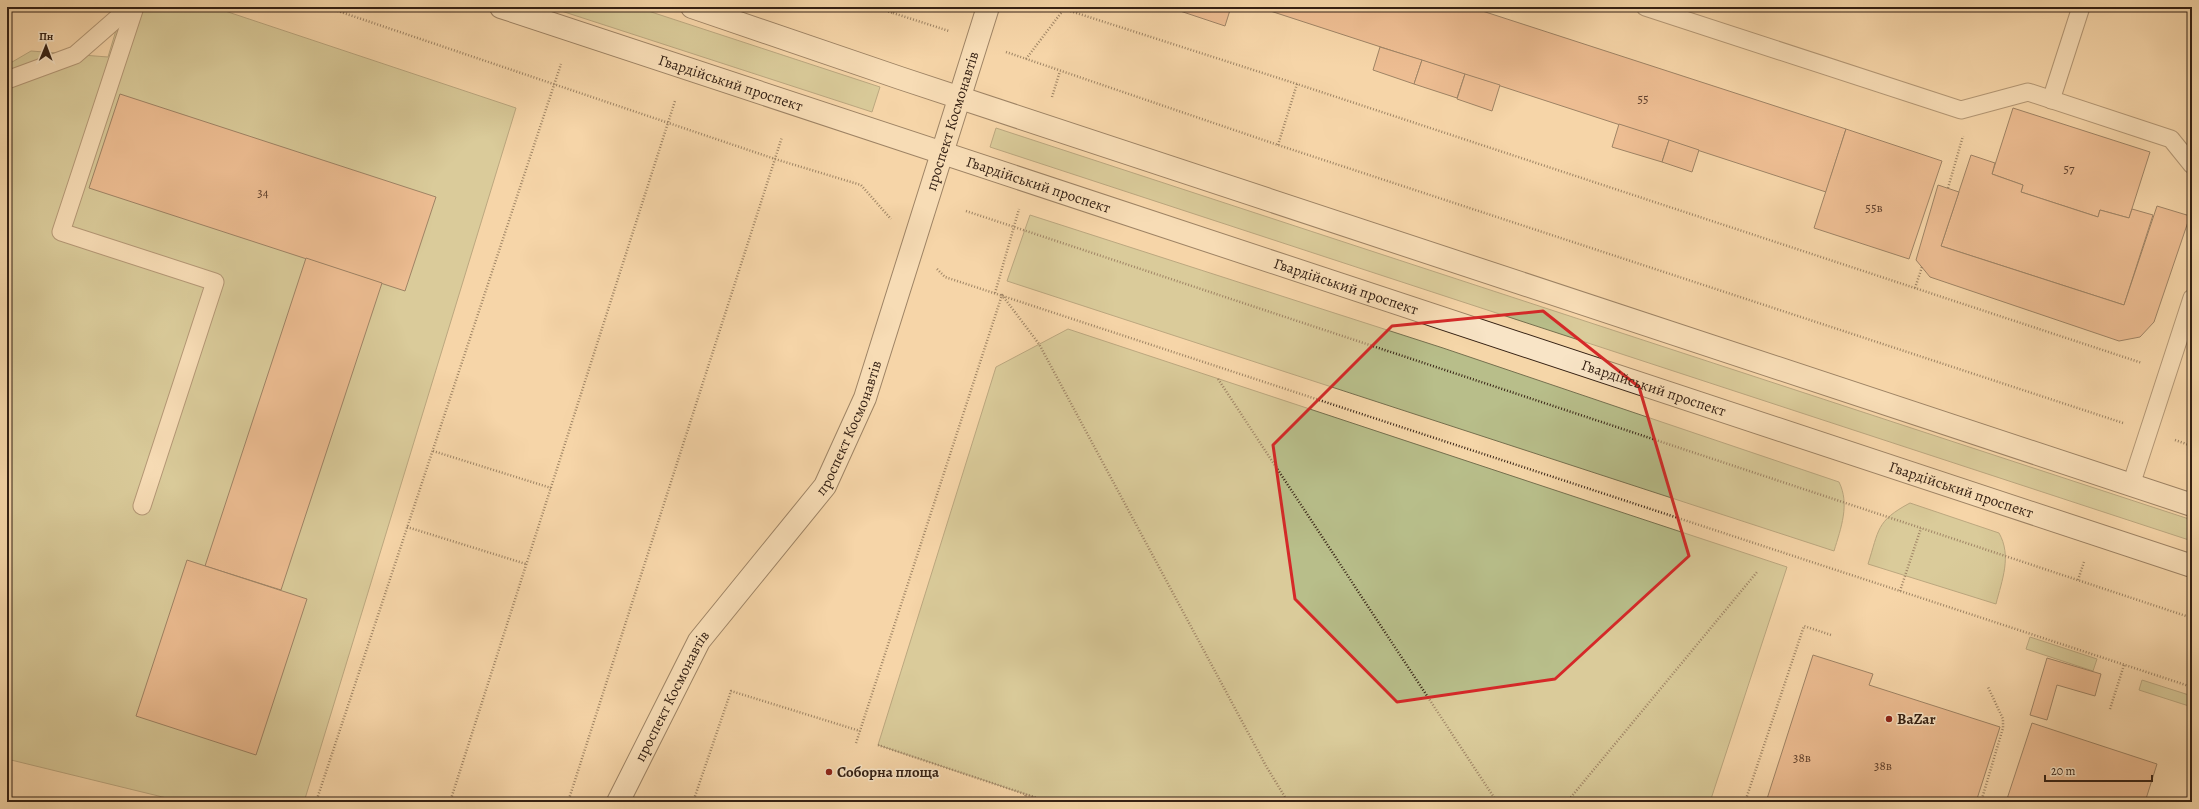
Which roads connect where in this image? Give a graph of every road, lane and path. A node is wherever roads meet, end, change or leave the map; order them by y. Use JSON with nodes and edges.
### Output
{"nodes":[{"id":1,"x":130,"y":7,"type":"edge"},
{"id":2,"x":135,"y":7,"type":"edge"},
{"id":3,"x":326,"y":7,"type":"edge"},
{"id":4,"x":501,"y":7,"type":"edge"},
{"id":5,"x":692,"y":7,"type":"edge"},
{"id":6,"x":874,"y":7,"type":"edge"},
{"id":7,"x":895,"y":7,"type":"edge"},
{"id":8,"x":988,"y":7,"type":"edge"},
{"id":9,"x":1645,"y":7,"type":"edge"},
{"id":10,"x":2081,"y":7,"type":"edge"},
{"id":11,"x":1065,"y":8,"type":"edge"},
{"id":12,"x":893,"y":13,"type":"junction"},
{"id":13,"x":977,"y":41,"type":"junction"},
{"id":14,"x":1026,"y":59,"type":"junction"},
{"id":15,"x":561,"y":64,"type":"dead end"},
{"id":16,"x":7,"y":80,"type":"edge"},
{"id":17,"x":555,"y":84,"type":"junction"},
{"id":18,"x":1297,"y":84,"type":"junction"},
{"id":19,"x":959,"y":97,"type":"junction"},
{"id":20,"x":2051,"y":100,"type":"junction"},
{"id":21,"x":675,"y":101,"type":"dead end"},
{"id":22,"x":1972,"y":107,"type":"junction"},
{"id":23,"x":668,"y":122,"type":"junction"},
{"id":24,"x":782,"y":137,"type":"dead end"},
{"id":25,"x":1278,"y":145,"type":"junction"},
{"id":26,"x":942,"y":153,"type":"junction"},
{"id":27,"x":775,"y":159,"type":"junction"},
{"id":28,"x":2192,"y":165,"type":"edge"},
{"id":29,"x":1948,"y":188,"type":"dead end"},
{"id":30,"x":966,"y":211,"type":"dead end"},
{"id":31,"x":914,"y":245,"type":"junction"},
{"id":32,"x":1922,"y":267,"type":"dead end"},
{"id":33,"x":1915,"y":288,"type":"junction"},
{"id":34,"x":1002,"y":295,"type":"junction"},
{"id":35,"x":2192,"y":298,"type":"edge"},
{"id":36,"x":2168,"y":371,"type":"junction"},
{"id":37,"x":1218,"y":379,"type":"dead end"},
{"id":38,"x":2148,"y":431,"type":"junction"},
{"id":39,"x":2192,"y":446,"type":"edge"},
{"id":40,"x":433,"y":451,"type":"junction"},
{"id":41,"x":2131,"y":485,"type":"junction"},
{"id":42,"x":551,"y":488,"type":"junction"},
{"id":43,"x":2192,"y":505,"type":"edge"},
{"id":44,"x":142,"y":506,"type":"dead end"},
{"id":45,"x":407,"y":527,"type":"junction"},
{"id":46,"x":1920,"y":528,"type":"junction"},
{"id":47,"x":526,"y":564,"type":"junction"},
{"id":48,"x":2192,"y":566,"type":"edge"},
{"id":49,"x":1757,"y":572,"type":"dead end"},
{"id":50,"x":1900,"y":591,"type":"junction"},
{"id":51,"x":2192,"y":618,"type":"edge"},
{"id":52,"x":1831,"y":635,"type":"dead end"},
{"id":53,"x":2124,"y":665,"type":"junction"},
{"id":54,"x":1988,"y":687,"type":"dead end"},
{"id":55,"x":2192,"y":687,"type":"edge"},
{"id":56,"x":2110,"y":709,"type":"dead end"},
{"id":57,"x":860,"y":731,"type":"junction"},
{"id":58,"x":856,"y":743,"type":"dead end"},
{"id":59,"x":878,"y":745,"type":"dead end"},
{"id":60,"x":1026,"y":794,"type":"junction"},
{"id":61,"x":316,"y":802,"type":"edge"},
{"id":62,"x":450,"y":802,"type":"edge"},
{"id":63,"x":568,"y":802,"type":"edge"},
{"id":64,"x":618,"y":802,"type":"edge"},
{"id":65,"x":693,"y":802,"type":"edge"},
{"id":66,"x":1024,"y":802,"type":"edge"},
{"id":67,"x":1050,"y":802,"type":"edge"},
{"id":68,"x":1288,"y":802,"type":"edge"},
{"id":69,"x":1497,"y":802,"type":"edge"},
{"id":70,"x":1567,"y":802,"type":"edge"},
{"id":71,"x":1745,"y":802,"type":"edge"},
{"id":72,"x":1981,"y":802,"type":"edge"}],
"edges":[{"from":1,"to":16,"type":"lane"},
{"from":2,"to":44,"type":"lane"},
{"from":3,"to":17,"type":"path"},
{"from":4,"to":26,"type":"main road","name":"Гвардійський проспект"},
{"from":5,"to":19,"type":"main road"},
{"from":6,"to":12,"type":"path"},
{"from":7,"to":12,"type":"path"},
{"from":8,"to":13,"type":"main road","name":"проспект Космонавтів"},
{"from":9,"to":22,"type":"lane"},
{"from":10,"to":20,"type":"lane"},
{"from":11,"to":14,"type":"path"},
{"from":11,"to":18,"type":"path"},
{"from":12,"to":13,"type":"path"},
{"from":13,"to":14,"type":"path"},
{"from":13,"to":19,"type":"main road","name":"проспект Космонавтів"},
{"from":14,"to":25,"type":"path"},
{"from":15,"to":17,"type":"path"},
{"from":17,"to":23,"type":"path"},
{"from":17,"to":40,"type":"path"},
{"from":18,"to":25,"type":"path"},
{"from":18,"to":33,"type":"path"},
{"from":19,"to":26,"type":"main road","name":"проспект Космонавтів"},
{"from":19,"to":41,"type":"main road"},
{"from":20,"to":22,"type":"lane"},
{"from":20,"to":28,"type":"lane"},
{"from":21,"to":23,"type":"path"},
{"from":22,"to":29,"type":"path"},
{"from":23,"to":27,"type":"path"},
{"from":23,"to":42,"type":"path"},
{"from":24,"to":27,"type":"path"},
{"from":25,"to":38,"type":"path"},
{"from":26,"to":31,"type":"main road","name":"проспект Космонавтів"},
{"from":26,"to":48,"type":"main road","name":"Гвардійський проспект"},
{"from":27,"to":31,"type":"path"},
{"from":27,"to":63,"type":"path"},
{"from":30,"to":46,"type":"path"},
{"from":31,"to":34,"type":"path"},
{"from":31,"to":64,"type":"main road","name":"проспект Космонавтів"},
{"from":32,"to":33,"type":"path"},
{"from":33,"to":36,"type":"path"},
{"from":34,"to":50,"type":"path"},
{"from":34,"to":57,"type":"path"},
{"from":34,"to":68,"type":"path"},
{"from":35,"to":36,"type":"lane"},
{"from":36,"to":38,"type":"lane"},
{"from":37,"to":69,"type":"path"},
{"from":38,"to":39,"type":"path"},
{"from":38,"to":41,"type":"lane"},
{"from":40,"to":42,"type":"path"},
{"from":40,"to":45,"type":"path"},
{"from":41,"to":43,"type":"main road"},
{"from":42,"to":47,"type":"path"},
{"from":45,"to":47,"type":"path"},
{"from":45,"to":61,"type":"path"},
{"from":46,"to":50,"type":"path"},
{"from":46,"to":51,"type":"path"},
{"from":47,"to":62,"type":"path"},
{"from":49,"to":70,"type":"path"},
{"from":50,"to":53,"type":"path"},
{"from":52,"to":71,"type":"path"},
{"from":53,"to":55,"type":"path"},
{"from":53,"to":56,"type":"path"},
{"from":54,"to":72,"type":"path"},
{"from":57,"to":58,"type":"path"},
{"from":57,"to":65,"type":"path"},
{"from":59,"to":60,"type":"path"},
{"from":60,"to":66,"type":"path"},
{"from":60,"to":67,"type":"path"}]}
